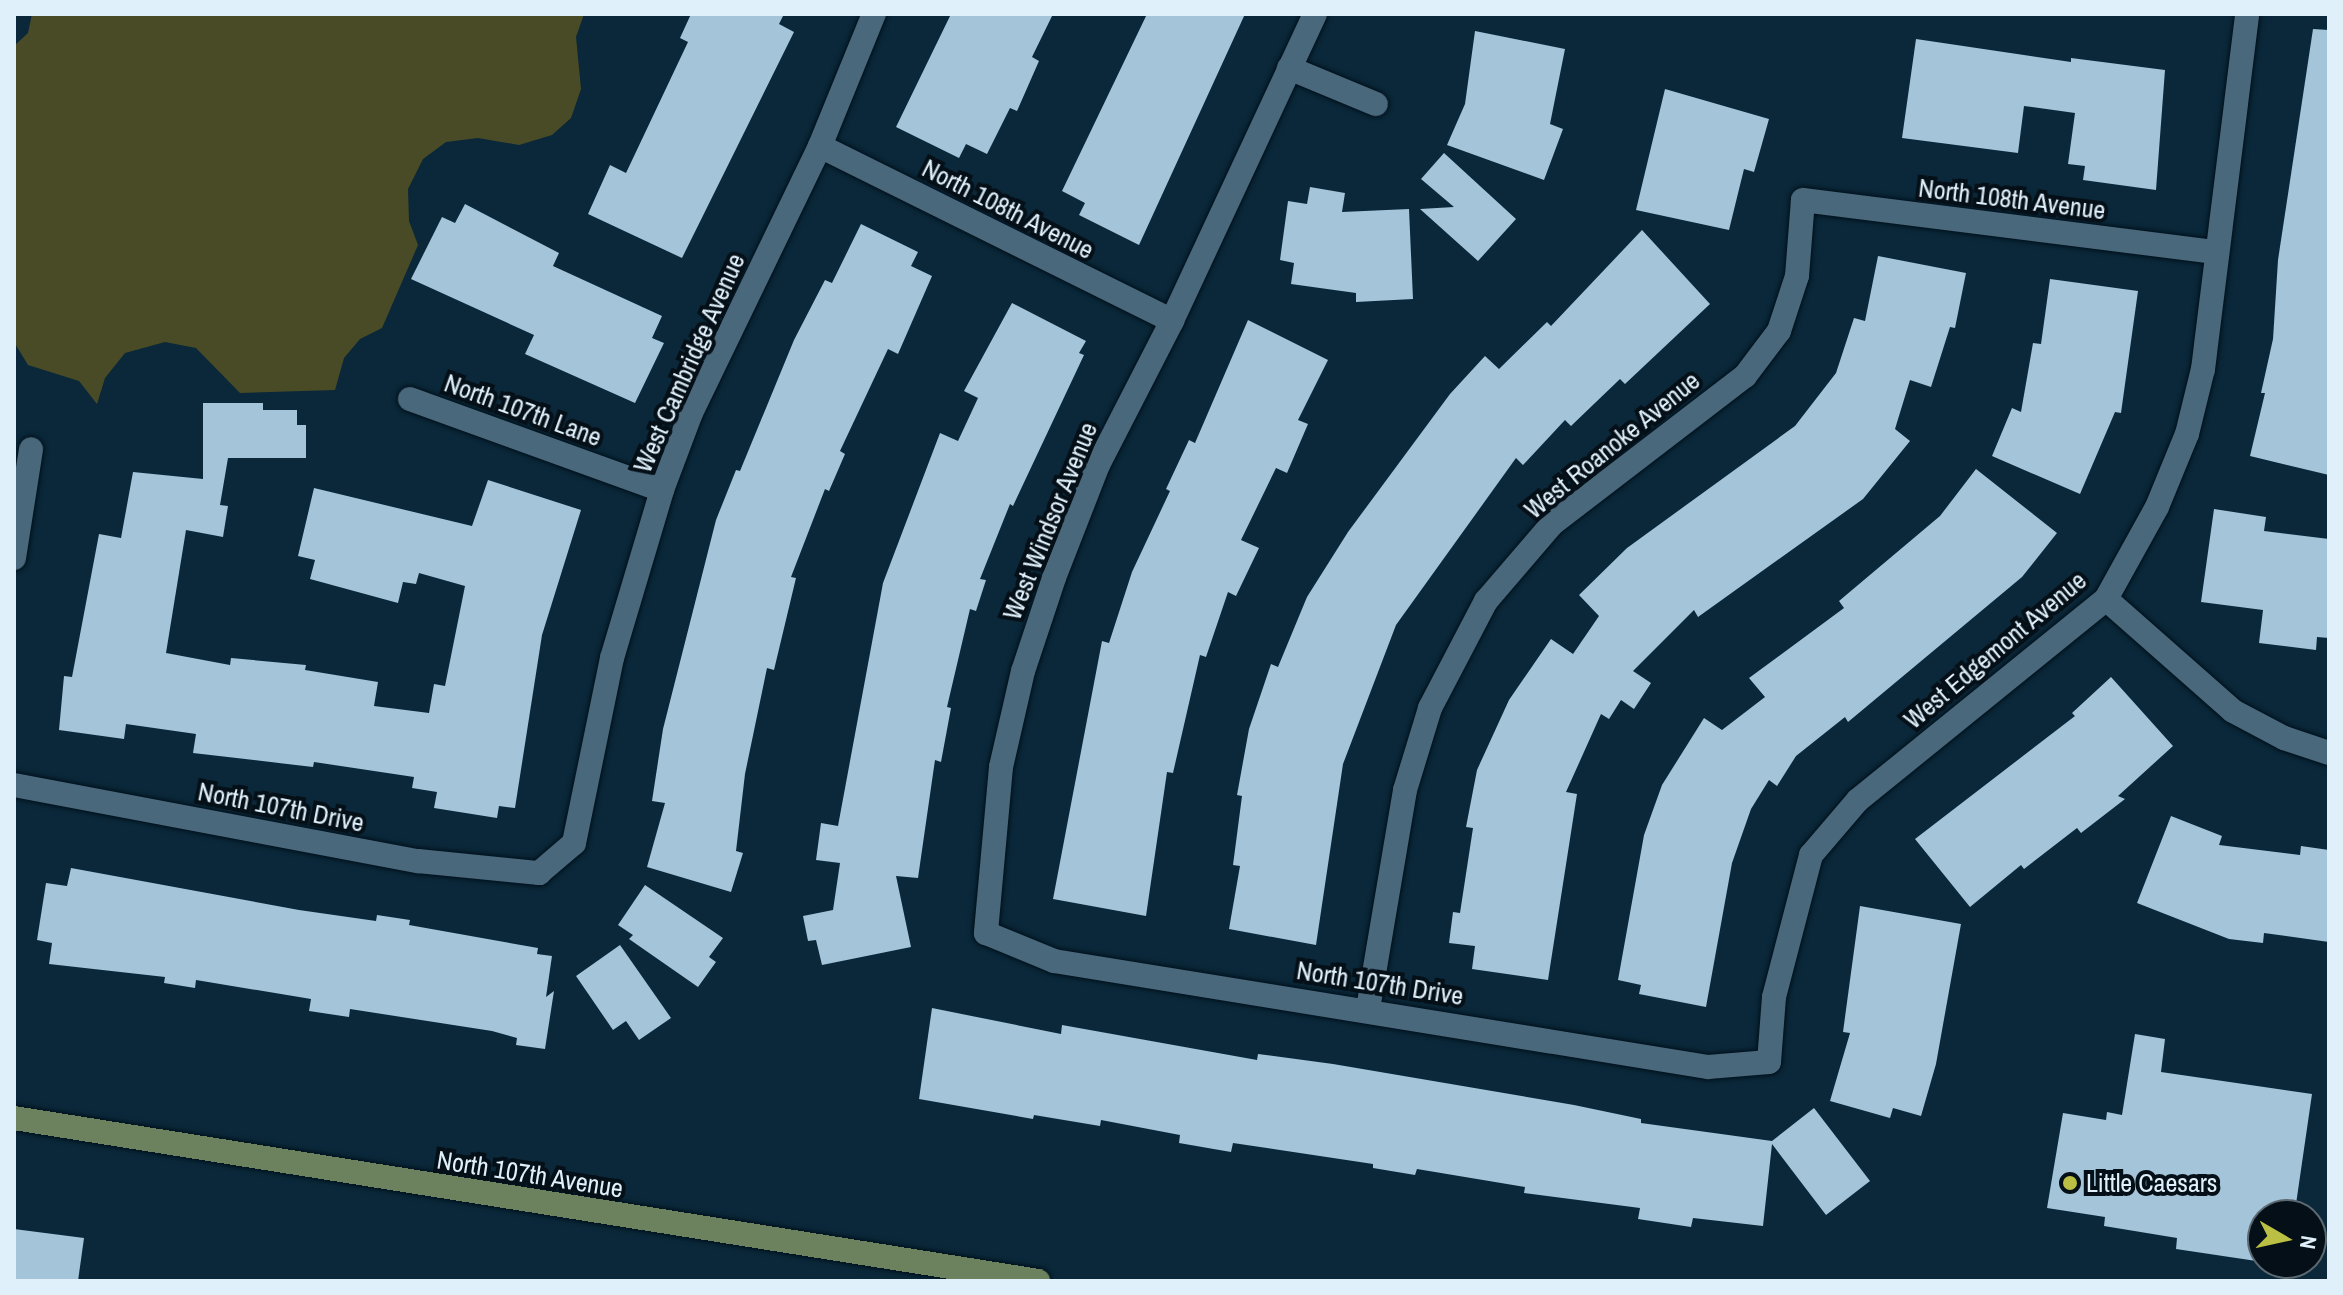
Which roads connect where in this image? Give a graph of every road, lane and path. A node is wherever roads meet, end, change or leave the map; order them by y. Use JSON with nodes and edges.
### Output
{"nodes":[{"id":1,"x":874,"y":14,"type":"edge"},
{"id":2,"x":1315,"y":14,"type":"edge"},
{"id":3,"x":2247,"y":14,"type":"edge"},
{"id":4,"x":1289,"y":68,"type":"junction"},
{"id":5,"x":1376,"y":104,"type":"dead end"},
{"id":6,"x":820,"y":146,"type":"junction"},
{"id":7,"x":1803,"y":200,"type":"joint"},
{"id":8,"x":2214,"y":252,"type":"junction"},
{"id":9,"x":1172,"y":321,"type":"junction"},
{"id":10,"x":410,"y":399,"type":"dead end"},
{"id":11,"x":31,"y":449,"type":"dead end"},
{"id":12,"x":662,"y":490,"type":"junction"},
{"id":13,"x":14,"y":558,"type":"edge"},
{"id":14,"x":2106,"y":599,"type":"junction"},
{"id":15,"x":2329,"y":753,"type":"edge"},
{"id":16,"x":14,"y":785,"type":"edge"},
{"id":17,"x":539,"y":873,"type":"joint"},
{"id":18,"x":986,"y":933,"type":"joint"},
{"id":19,"x":1368,"y":1009,"type":"junction"},
{"id":20,"x":1769,"y":1062,"type":"joint"},
{"id":21,"x":14,"y":1118,"type":"edge"},
{"id":22,"x":914,"y":1271,"type":"edge"},
{"id":23,"x":1038,"y":1281,"type":"edge"}],
"edges":[{"from":1,"to":6,"type":"street","name":"West Cambridge Avenue"},
{"from":2,"to":4,"type":"street","name":"West Windsor Avenue"},
{"from":3,"to":8,"type":"street","name":"West Edgemont Avenue"},
{"from":4,"to":5,"type":"street"},
{"from":4,"to":9,"type":"street","name":"West Windsor Avenue"},
{"from":6,"to":9,"type":"street","name":"North 108th Avenue"},
{"from":6,"to":12,"type":"street","name":"West Cambridge Avenue"},
{"from":7,"to":8,"type":"street","name":"North 108th Avenue"},
{"from":7,"to":19,"type":"street","name":"West Roanoke Avenue"},
{"from":8,"to":14,"type":"street","name":"West Edgemont Avenue"},
{"from":9,"to":18,"type":"street","name":"West Windsor Avenue"},
{"from":10,"to":12,"type":"street","name":"North 107th Lane"},
{"from":11,"to":13,"type":"street"},
{"from":12,"to":17,"type":"street","name":"West Cambridge Avenue"},
{"from":14,"to":15,"type":"street"},
{"from":14,"to":20,"type":"street","name":"West Edgemont Avenue"},
{"from":16,"to":17,"type":"street","name":"North 107th Drive"},
{"from":18,"to":19,"type":"street","name":"North 107th Drive"},
{"from":19,"to":20,"type":"street","name":"North 107th Drive"},
{"from":21,"to":22,"type":"main road","name":"North 107th Avenue"},
{"from":22,"to":23,"type":"main road","name":"North 107th Avenue"}]}
